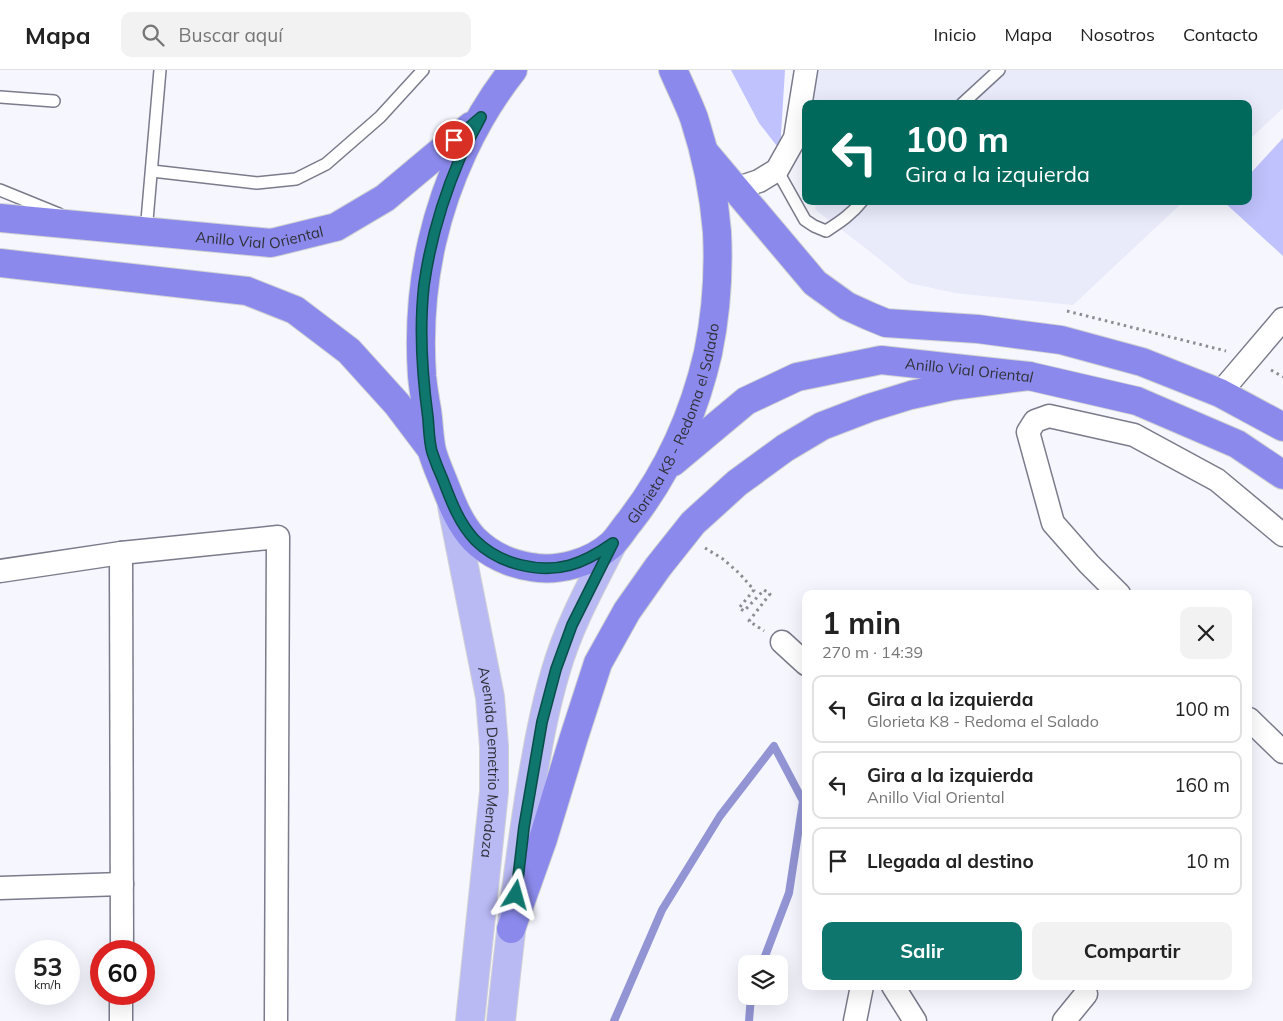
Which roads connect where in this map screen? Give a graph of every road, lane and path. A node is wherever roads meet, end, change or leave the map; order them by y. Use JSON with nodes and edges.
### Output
{"nodes":[{"id":1,"x":160,"y":70,"type":"edge"},
{"id":2,"x":423,"y":70,"type":"edge"},
{"id":3,"x":513,"y":70,"type":"edge"},
{"id":4,"x":673,"y":70,"type":"edge"},
{"id":5,"x":806,"y":70,"type":"edge"},
{"id":6,"x":999,"y":70,"type":"edge"},
{"id":7,"x":0,"y":97,"type":"edge"},
{"id":8,"x":966,"y":100,"type":"edge"},
{"id":9,"x":54,"y":101,"type":"dead end"},
{"id":10,"x":481,"y":117,"type":"junction"},
{"id":11,"x":704,"y":151,"type":"junction"},
{"id":12,"x":777,"y":170,"type":"junction"},
{"id":13,"x":152,"y":171,"type":"junction"},
{"id":14,"x":735,"y":189,"type":"junction"},
{"id":15,"x":0,"y":190,"type":"edge"},
{"id":16,"x":859,"y":205,"type":"edge"},
{"id":17,"x":0,"y":218,"type":"edge"},
{"id":18,"x":91,"y":227,"type":"junction"},
{"id":19,"x":146,"y":232,"type":"junction"},
{"id":20,"x":0,"y":263,"type":"edge"},
{"id":21,"x":1067,"y":311,"type":"dead end"},
{"id":22,"x":1283,"y":319,"type":"edge"},
{"id":23,"x":1249,"y":357,"type":"junction"},
{"id":24,"x":1030,"y":376,"type":"junction"},
{"id":25,"x":1220,"y":392,"type":"junction"},
{"id":26,"x":1283,"y":427,"type":"edge"},
{"id":27,"x":432,"y":450,"type":"junction"},
{"id":28,"x":666,"y":468,"type":"junction"},
{"id":29,"x":1283,"y":474,"type":"edge"},
{"id":30,"x":452,"y":505,"type":"junction"},
{"id":31,"x":1283,"y":535,"type":"edge"},
{"id":32,"x":683,"y":536,"type":"junction"},
{"id":33,"x":613,"y":543,"type":"junction"},
{"id":34,"x":121,"y":553,"type":"junction"},
{"id":35,"x":0,"y":571,"type":"edge"},
{"id":36,"x":1115,"y":590,"type":"edge"},
{"id":37,"x":782,"y":642,"type":"joint"},
{"id":38,"x":802,"y":660,"type":"edge"},
{"id":39,"x":1252,"y":722,"type":"edge"},
{"id":40,"x":1283,"y":752,"type":"edge"},
{"id":41,"x":122,"y":884,"type":"junction"},
{"id":42,"x":0,"y":888,"type":"edge"},
{"id":43,"x":511,"y":929,"type":"junction"},
{"id":44,"x":122,"y":940,"type":"edge"},
{"id":45,"x":861,"y":990,"type":"edge"},
{"id":46,"x":896,"y":990,"type":"edge"},
{"id":47,"x":1086,"y":994,"type":"dead end"},
{"id":48,"x":121,"y":1005,"type":"edge"},
{"id":49,"x":121,"y":1021,"type":"edge"},
{"id":50,"x":276,"y":1021,"type":"edge"},
{"id":51,"x":470,"y":1021,"type":"edge"},
{"id":52,"x":501,"y":1021,"type":"edge"},
{"id":53,"x":856,"y":1021,"type":"edge"},
{"id":54,"x":915,"y":1021,"type":"edge"},
{"id":55,"x":1064,"y":1021,"type":"edge"}],
"edges":[{"from":1,"to":13,"type":"lane"},
{"from":2,"to":13,"type":"lane"},
{"from":3,"to":10,"type":"highway","name":"Glorieta K8 - Redoma el Salado"},
{"from":4,"to":11,"type":"highway","name":"Glorieta K8 - Redoma el Salado"},
{"from":5,"to":12,"type":"street"},
{"from":6,"to":8,"type":"lane"},
{"from":7,"to":9,"type":"lane"},
{"from":10,"to":19,"type":"highway","name":"Anillo Vial Oriental"},
{"from":10,"to":27,"type":"highway","name":"Glorieta K8 - Redoma el Salado"},
{"from":11,"to":14,"type":"highway"},
{"from":11,"to":28,"type":"highway","name":"Glorieta K8 - Redoma el Salado"},
{"from":12,"to":14,"type":"street"},
{"from":12,"to":16,"type":"lane"},
{"from":13,"to":19,"type":"lane"},
{"from":14,"to":25,"type":"highway"},
{"from":15,"to":18,"type":"lane"},
{"from":17,"to":18,"type":"highway","name":"Anillo Vial Oriental"},
{"from":18,"to":19,"type":"highway","name":"Anillo Vial Oriental"},
{"from":20,"to":27,"type":"highway"},
{"from":21,"to":23,"type":"path"},
{"from":22,"to":23,"type":"street"},
{"from":23,"to":25,"type":"street"},
{"from":24,"to":28,"type":"highway","name":"Anillo Vial Oriental"},
{"from":24,"to":29,"type":"highway","name":"Anillo Vial Oriental"},
{"from":24,"to":32,"type":"highway"},
{"from":25,"to":26,"type":"highway"},
{"from":27,"to":30,"type":"highway","name":"Glorieta K8 - Redoma el Salado"},
{"from":28,"to":33,"type":"highway","name":"Glorieta K8 - Redoma el Salado"},
{"from":30,"to":33,"type":"highway","name":"Glorieta K8 - Redoma el Salado"},
{"from":30,"to":51,"type":"main road","name":"Avenida Demetrio Mendoza"},
{"from":31,"to":36,"type":"street"},
{"from":32,"to":37,"type":"path"},
{"from":32,"to":43,"type":"highway"},
{"from":33,"to":43,"type":"main road"},
{"from":34,"to":35,"type":"street"},
{"from":34,"to":41,"type":"street"},
{"from":34,"to":50,"type":"street"},
{"from":37,"to":38,"type":"street"},
{"from":39,"to":40,"type":"street"},
{"from":41,"to":42,"type":"street"},
{"from":41,"to":44,"type":"street"},
{"from":43,"to":52,"type":"main road"},
{"from":45,"to":53,"type":"street"},
{"from":46,"to":54,"type":"street"},
{"from":47,"to":55,"type":"street"},
{"from":48,"to":49,"type":"street"}]}
